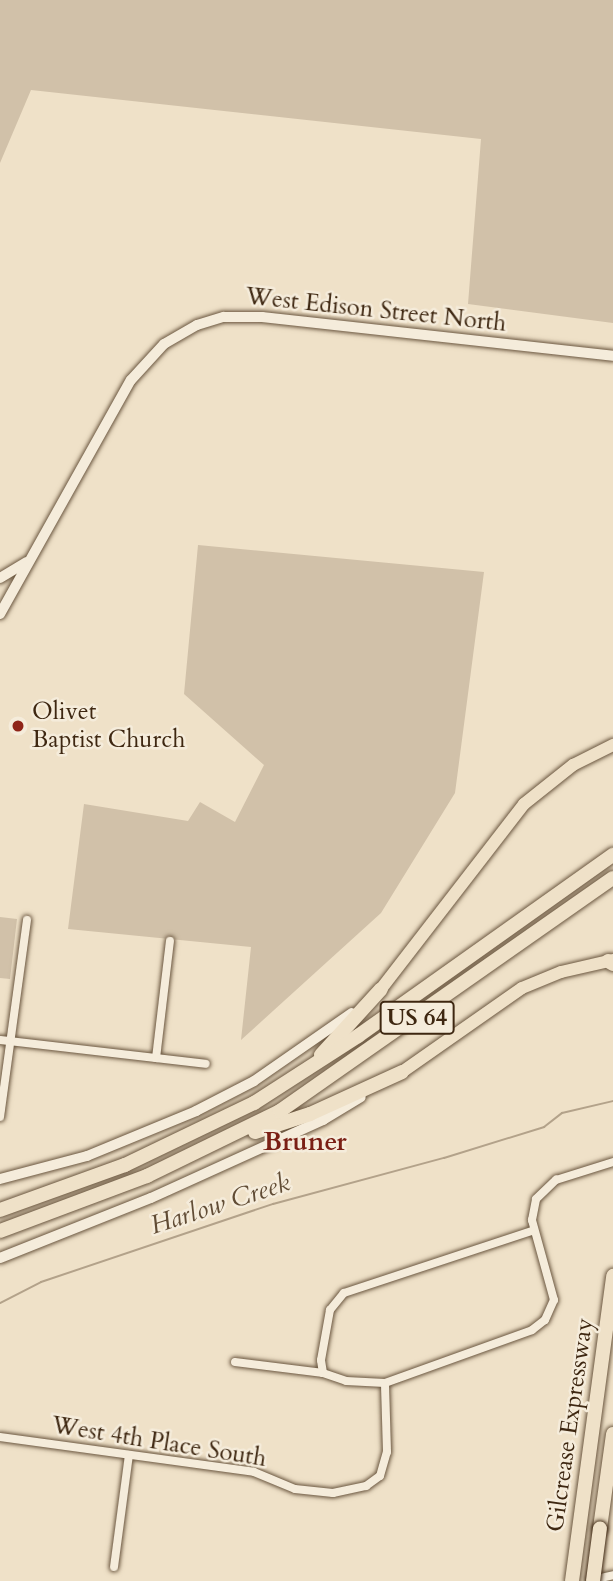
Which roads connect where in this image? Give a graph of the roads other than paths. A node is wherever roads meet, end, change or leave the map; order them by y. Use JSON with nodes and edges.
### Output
{"nodes":[{"id":1,"x":613,"y":356,"type":"edge"},
{"id":2,"x":30,"y":560,"type":"junction"},
{"id":3,"x":0,"y":578,"type":"edge"},
{"id":4,"x":0,"y":614,"type":"edge"},
{"id":5,"x":613,"y":745,"type":"edge"},
{"id":6,"x":613,"y":855,"type":"edge"},
{"id":7,"x":613,"y":878,"type":"edge"},
{"id":8,"x":27,"y":920,"type":"dead end"},
{"id":9,"x":170,"y":941,"type":"dead end"},
{"id":10,"x":611,"y":962,"type":"edge"},
{"id":11,"x":381,"y":989,"type":"junction"},
{"id":12,"x":0,"y":1040,"type":"edge"},
{"id":13,"x":10,"y":1042,"type":"junction"},
{"id":14,"x":156,"y":1058,"type":"junction"},
{"id":15,"x":206,"y":1064,"type":"dead end"},
{"id":16,"x":306,"y":1071,"type":"junction"},
{"id":17,"x":402,"y":1072,"type":"junction"},
{"id":18,"x":0,"y":1117,"type":"edge"},
{"id":19,"x":213,"y":1146,"type":"junction"},
{"id":20,"x":613,"y":1162,"type":"edge"},
{"id":21,"x":0,"y":1179,"type":"edge"},
{"id":22,"x":0,"y":1210,"type":"edge"},
{"id":23,"x":534,"y":1230,"type":"junction"},
{"id":24,"x":0,"y":1231,"type":"edge"},
{"id":25,"x":0,"y":1258,"type":"edge"},
{"id":26,"x":613,"y":1276,"type":"edge"},
{"id":27,"x":235,"y":1362,"type":"dead end"},
{"id":28,"x":323,"y":1373,"type":"junction"},
{"id":29,"x":385,"y":1383,"type":"junction"},
{"id":30,"x":613,"y":1434,"type":"edge"},
{"id":31,"x":0,"y":1437,"type":"edge"},
{"id":32,"x":129,"y":1455,"type":"junction"},
{"id":33,"x":114,"y":1567,"type":"dead end"},
{"id":34,"x":613,"y":1575,"type":"edge"},
{"id":35,"x":572,"y":1581,"type":"edge"},
{"id":36,"x":587,"y":1581,"type":"edge"},
{"id":37,"x":593,"y":1581,"type":"edge"}],
"edges":[{"from":1,"to":2,"type":"street","name":"West Edison Street North"},
{"from":2,"to":3,"type":"street"},
{"from":2,"to":4,"type":"street","name":"West Edison Street North"},
{"from":5,"to":11,"type":"main road"},
{"from":6,"to":16,"type":"highway","number":"US 64"},
{"from":7,"to":19,"type":"highway","number":"US 64"},
{"from":8,"to":13,"type":"street"},
{"from":9,"to":14,"type":"street"},
{"from":10,"to":17,"type":"main road"},
{"from":11,"to":16,"type":"highway"},
{"from":11,"to":21,"type":"main road"},
{"from":12,"to":13,"type":"street"},
{"from":13,"to":14,"type":"street"},
{"from":13,"to":18,"type":"street"},
{"from":14,"to":15,"type":"street"},
{"from":16,"to":22,"type":"highway","number":"US 64"},
{"from":17,"to":19,"type":"highway"},
{"from":17,"to":25,"type":"main road"},
{"from":19,"to":24,"type":"highway","number":"US 64"},
{"from":20,"to":23,"type":"street"},
{"from":23,"to":28,"type":"street"},
{"from":23,"to":29,"type":"street"},
{"from":26,"to":35,"type":"highway","name":"Gilcrease Expressway"},
{"from":27,"to":28,"type":"street"},
{"from":28,"to":29,"type":"street"},
{"from":29,"to":32,"type":"street","name":"West 4th Place South"},
{"from":30,"to":37,"type":"highway","name":"Gilcrease Expressway","bridge":true},
{"from":31,"to":32,"type":"street","name":"West 4th Place South"},
{"from":32,"to":33,"type":"street"},
{"from":34,"to":36,"type":"street"}]}
